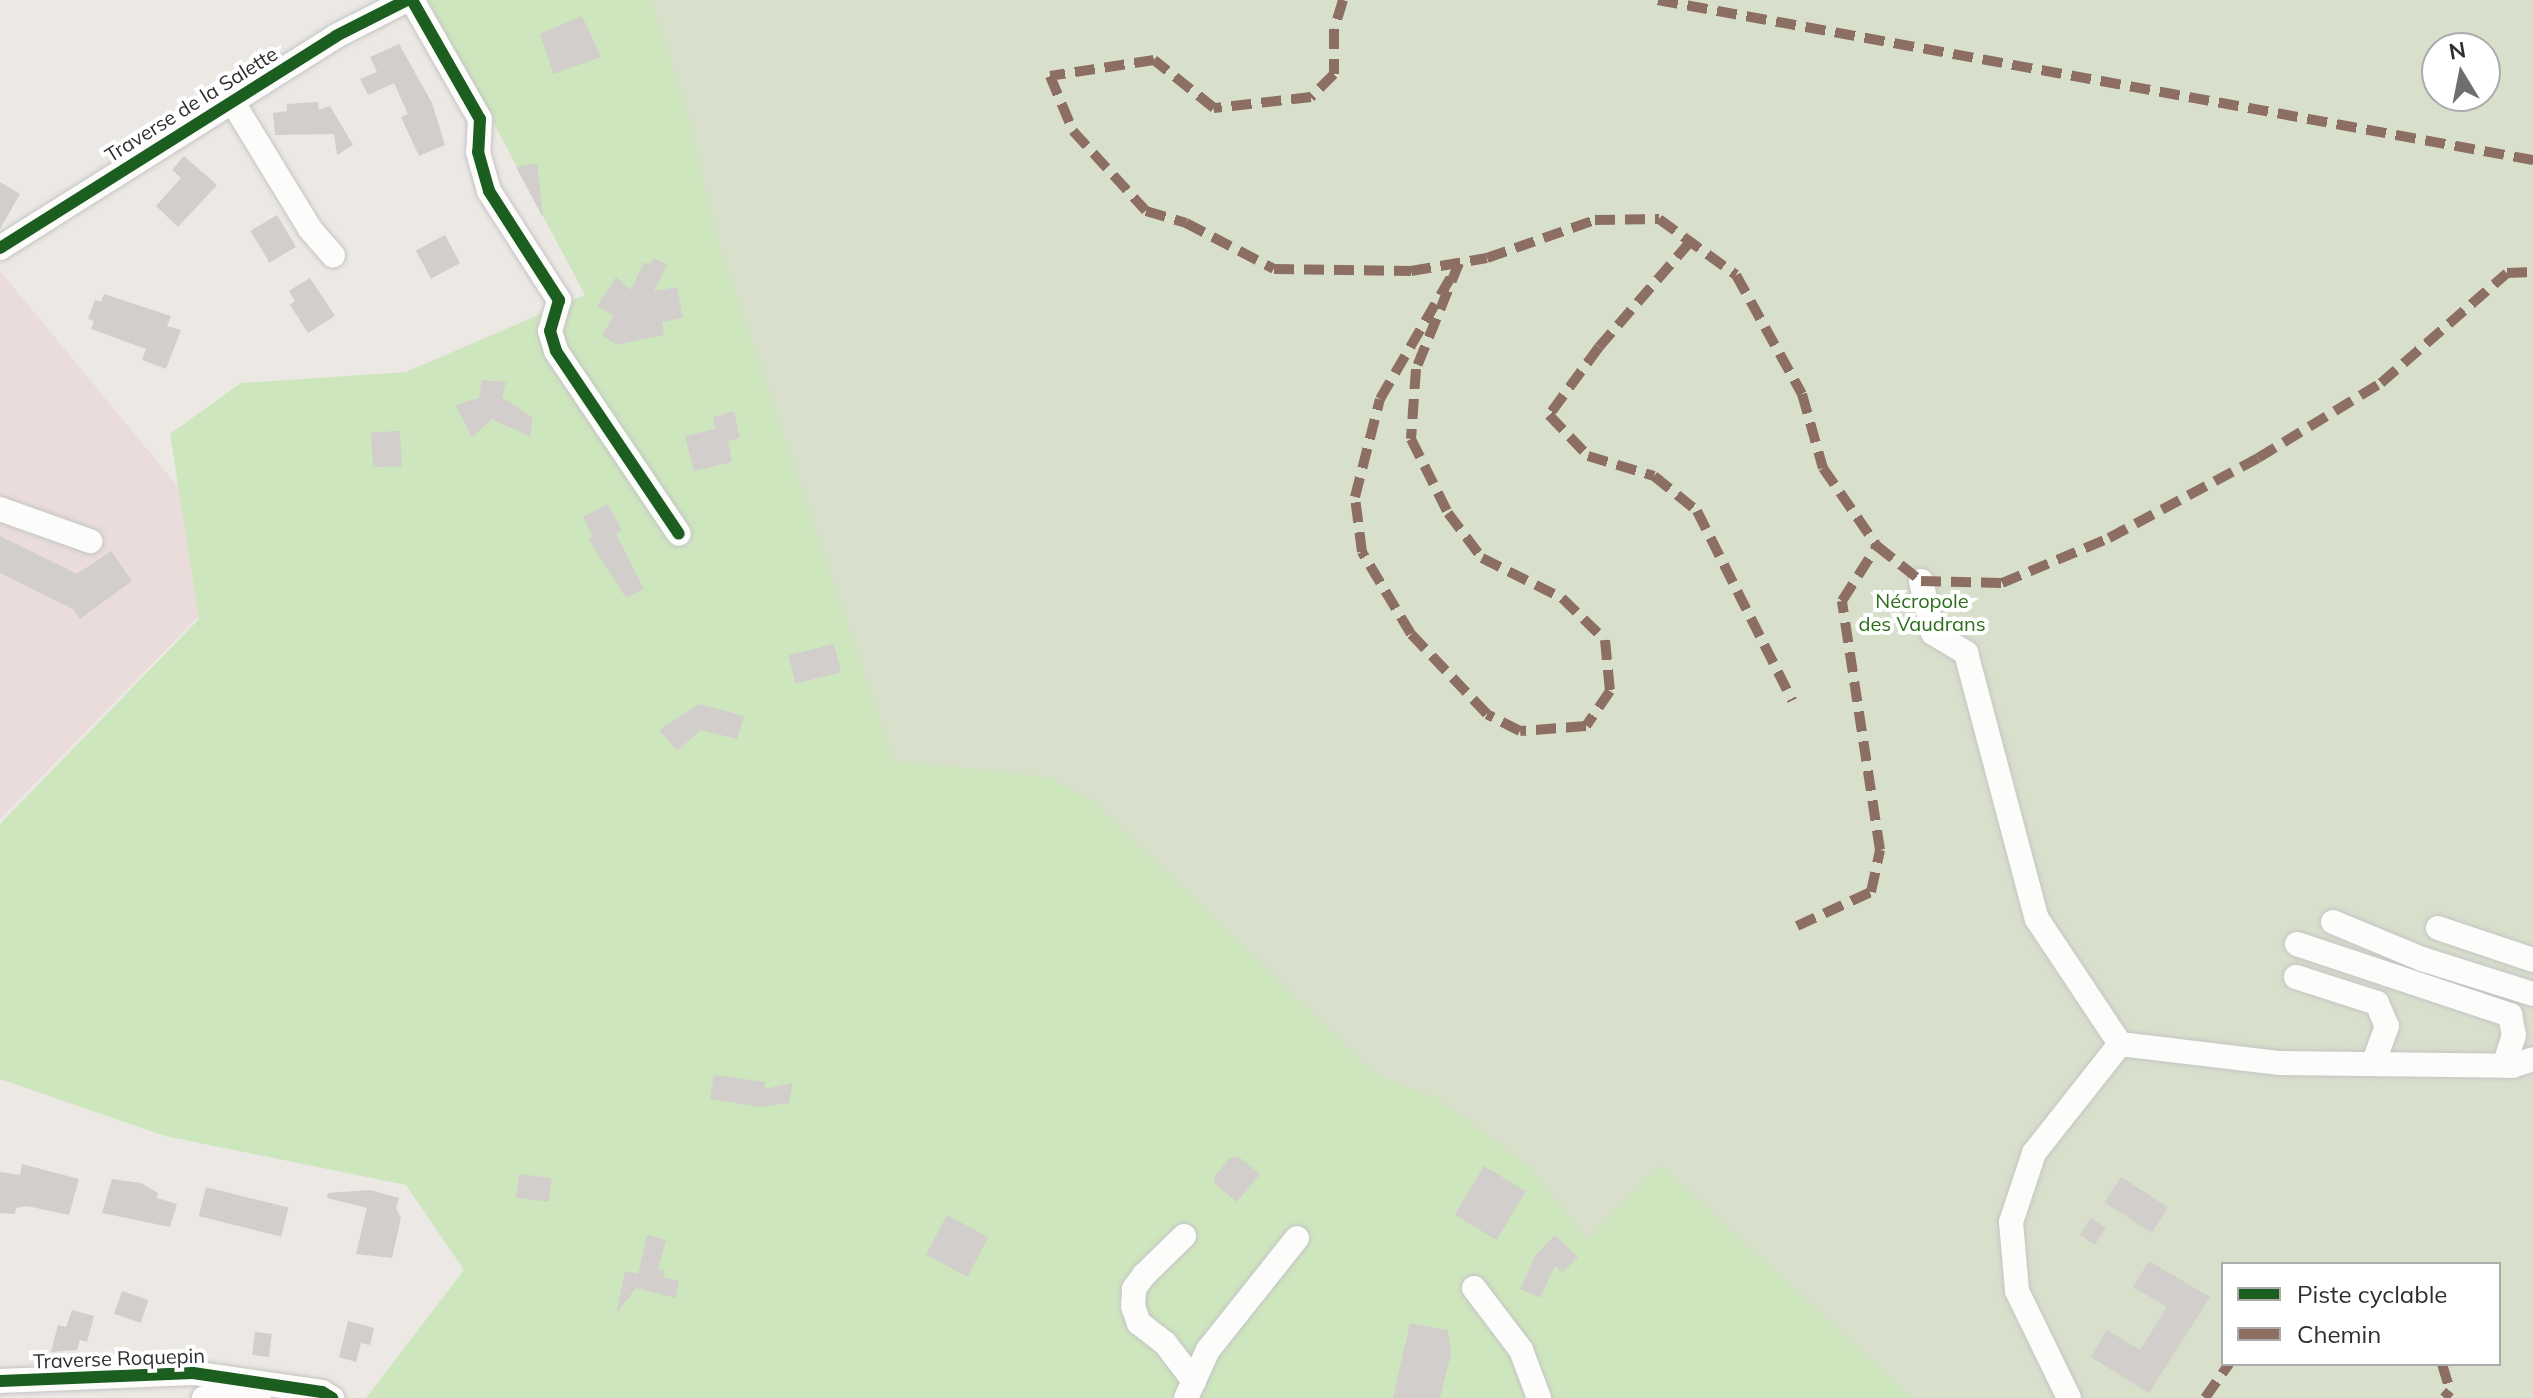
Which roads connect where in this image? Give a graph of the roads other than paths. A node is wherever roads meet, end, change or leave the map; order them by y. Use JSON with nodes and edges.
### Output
{"nodes":[{"id":1,"x":409,"y":0,"type":"edge"},
{"id":2,"x":232,"y":101,"type":"junction"},
{"id":3,"x":0,"y":248,"type":"edge"},
{"id":4,"x":333,"y":255,"type":"dead end"},
{"id":5,"x":0,"y":509,"type":"edge"},
{"id":6,"x":679,"y":534,"type":"dead end"},
{"id":7,"x":90,"y":541,"type":"dead end"},
{"id":8,"x":1921,"y":581,"type":"dead end"},
{"id":9,"x":2333,"y":922,"type":"dead end"},
{"id":10,"x":2438,"y":928,"type":"dead end"},
{"id":11,"x":2297,"y":944,"type":"dead end"},
{"id":12,"x":2533,"y":960,"type":"edge"},
{"id":13,"x":2296,"y":977,"type":"dead end"},
{"id":14,"x":2533,"y":994,"type":"edge"},
{"id":15,"x":2120,"y":1044,"type":"junction"},
{"id":16,"x":2533,"y":1059,"type":"edge"},
{"id":17,"x":2373,"y":1064,"type":"junction"},
{"id":18,"x":2504,"y":1065,"type":"junction"},
{"id":19,"x":1184,"y":1236,"type":"dead end"},
{"id":20,"x":1297,"y":1238,"type":"dead end"},
{"id":21,"x":1474,"y":1288,"type":"dead end"},
{"id":22,"x":0,"y":1381,"type":"edge"},
{"id":23,"x":1190,"y":1390,"type":"edge"},
{"id":24,"x":323,"y":1396,"type":"edge"},
{"id":25,"x":204,"y":1398,"type":"edge"},
{"id":26,"x":259,"y":1398,"type":"edge"},
{"id":27,"x":1539,"y":1398,"type":"edge"},
{"id":28,"x":2069,"y":1398,"type":"edge"}],
"edges":[{"from":1,"to":2,"type":"street","name":"Traverse de la Salette"},
{"from":1,"to":6,"type":"street"},
{"from":2,"to":3,"type":"street","name":"Traverse de la Salette"},
{"from":2,"to":4,"type":"street"},
{"from":5,"to":7,"type":"street"},
{"from":8,"to":15,"type":"street"},
{"from":9,"to":14,"type":"street"},
{"from":10,"to":12,"type":"street"},
{"from":11,"to":18,"type":"street"},
{"from":13,"to":17,"type":"street"},
{"from":15,"to":17,"type":"street"},
{"from":15,"to":28,"type":"street"},
{"from":16,"to":18,"type":"street"},
{"from":17,"to":18,"type":"street"},
{"from":19,"to":23,"type":"street"},
{"from":20,"to":23,"type":"street"},
{"from":21,"to":27,"type":"street"},
{"from":22,"to":24,"type":"street","name":"Traverse Roquepin"},
{"from":25,"to":26,"type":"street"}]}
